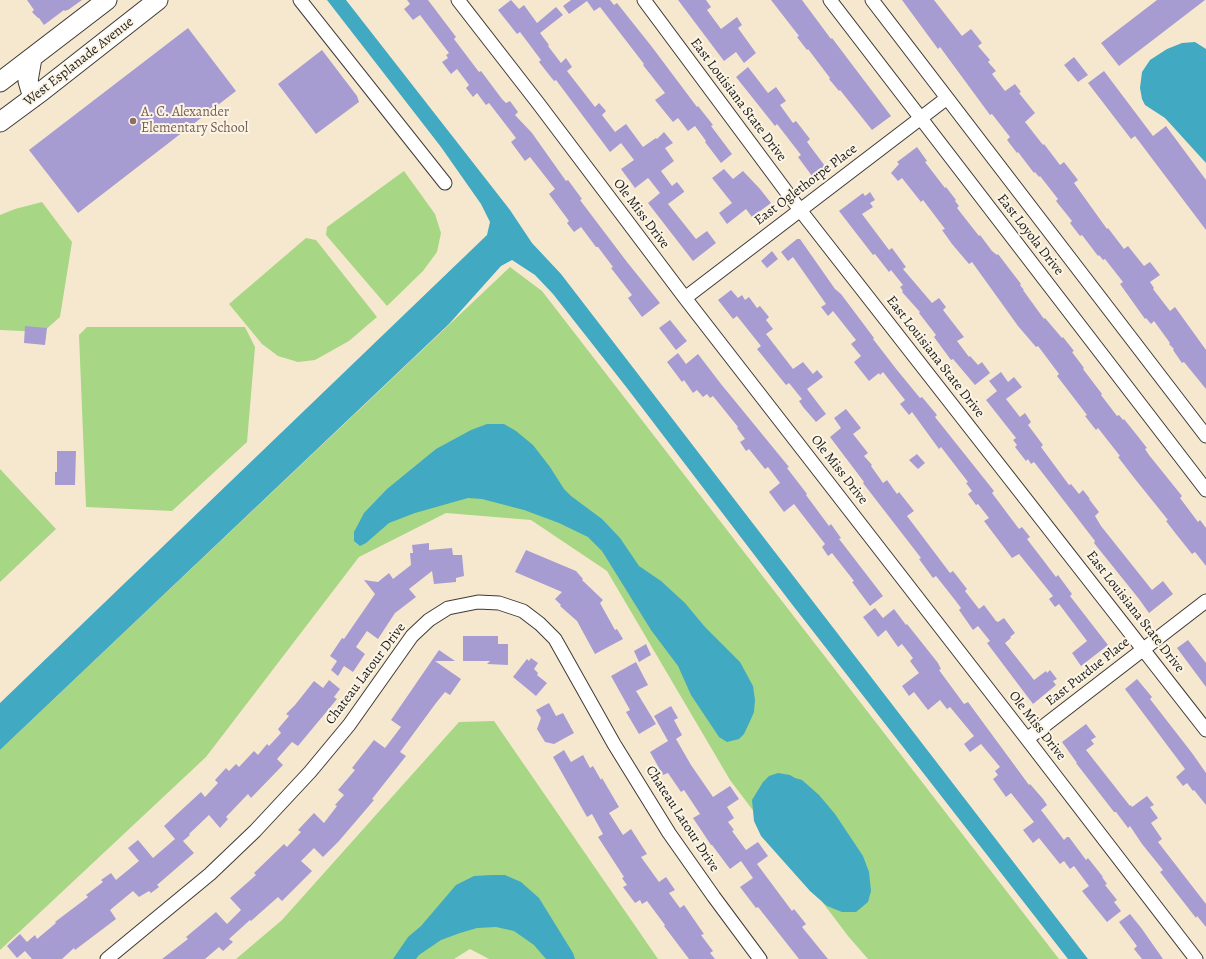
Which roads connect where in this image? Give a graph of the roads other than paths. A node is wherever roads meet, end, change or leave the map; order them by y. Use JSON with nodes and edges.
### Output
{"nodes":[{"id":1,"x":158,"y":0,"type":"edge"},
{"id":2,"x":300,"y":0,"type":"edge"},
{"id":3,"x":458,"y":0,"type":"edge"},
{"id":4,"x":644,"y":0,"type":"edge"},
{"id":5,"x":830,"y":0,"type":"edge"},
{"id":6,"x":872,"y":0,"type":"edge"},
{"id":7,"x":105,"y":2,"type":"edge"},
{"id":8,"x":134,"y":20,"type":"junction"},
{"id":9,"x":32,"y":58,"type":"junction"},
{"id":10,"x":0,"y":82,"type":"edge"},
{"id":11,"x":33,"y":98,"type":"junction"},
{"id":12,"x":947,"y":98,"type":"junction"},
{"id":13,"x":920,"y":118,"type":"junction"},
{"id":14,"x":0,"y":122,"type":"edge"},
{"id":15,"x":445,"y":183,"type":"dead end"},
{"id":16,"x":800,"y":210,"type":"junction"},
{"id":17,"x":685,"y":298,"type":"junction"},
{"id":18,"x":1206,"y":436,"type":"edge"},
{"id":19,"x":1206,"y":490,"type":"edge"},
{"id":20,"x":1206,"y":600,"type":"edge"},
{"id":21,"x":1144,"y":649,"type":"junction"},
{"id":22,"x":1206,"y":730,"type":"edge"},
{"id":23,"x":1027,"y":739,"type":"junction"},
{"id":24,"x":107,"y":959,"type":"edge"},
{"id":25,"x":760,"y":959,"type":"edge"},
{"id":26,"x":1196,"y":959,"type":"edge"}],
"edges":[{"from":1,"to":8,"type":"main road","name":"West Esplanade Avenue"},
{"from":2,"to":15,"type":"street"},
{"from":3,"to":17,"type":"street","name":"Ole Miss Drive"},
{"from":4,"to":16,"type":"street","name":"East Louisiana State Drive"},
{"from":5,"to":13,"type":"street","name":"East Loyola Drive"},
{"from":6,"to":12,"type":"street","name":"East Loyola Drive"},
{"from":7,"to":8,"type":"main road"},
{"from":7,"to":9,"type":"main road"},
{"from":8,"to":11,"type":"main road","name":"West Esplanade Avenue"},
{"from":9,"to":10,"type":"main road"},
{"from":9,"to":11,"type":"main road"},
{"from":11,"to":14,"type":"main road","name":"West Esplanade Avenue"},
{"from":12,"to":13,"type":"street","name":"East Oglethorpe Place"},
{"from":12,"to":18,"type":"street","name":"East Loyola Drive"},
{"from":13,"to":16,"type":"street","name":"East Oglethorpe Place"},
{"from":13,"to":19,"type":"street","name":"East Loyola Drive"},
{"from":16,"to":17,"type":"street","name":"East Oglethorpe Place"},
{"from":16,"to":21,"type":"street","name":"East Louisiana State Drive"},
{"from":17,"to":23,"type":"street","name":"Ole Miss Drive"},
{"from":20,"to":21,"type":"street","name":"East Purdue Place"},
{"from":21,"to":22,"type":"street","name":"East Louisiana State Drive"},
{"from":21,"to":23,"type":"street","name":"East Purdue Place"},
{"from":23,"to":26,"type":"street","name":"Ole Miss Drive"},
{"from":24,"to":25,"type":"street","name":"Chateau Latour Drive"}]}
